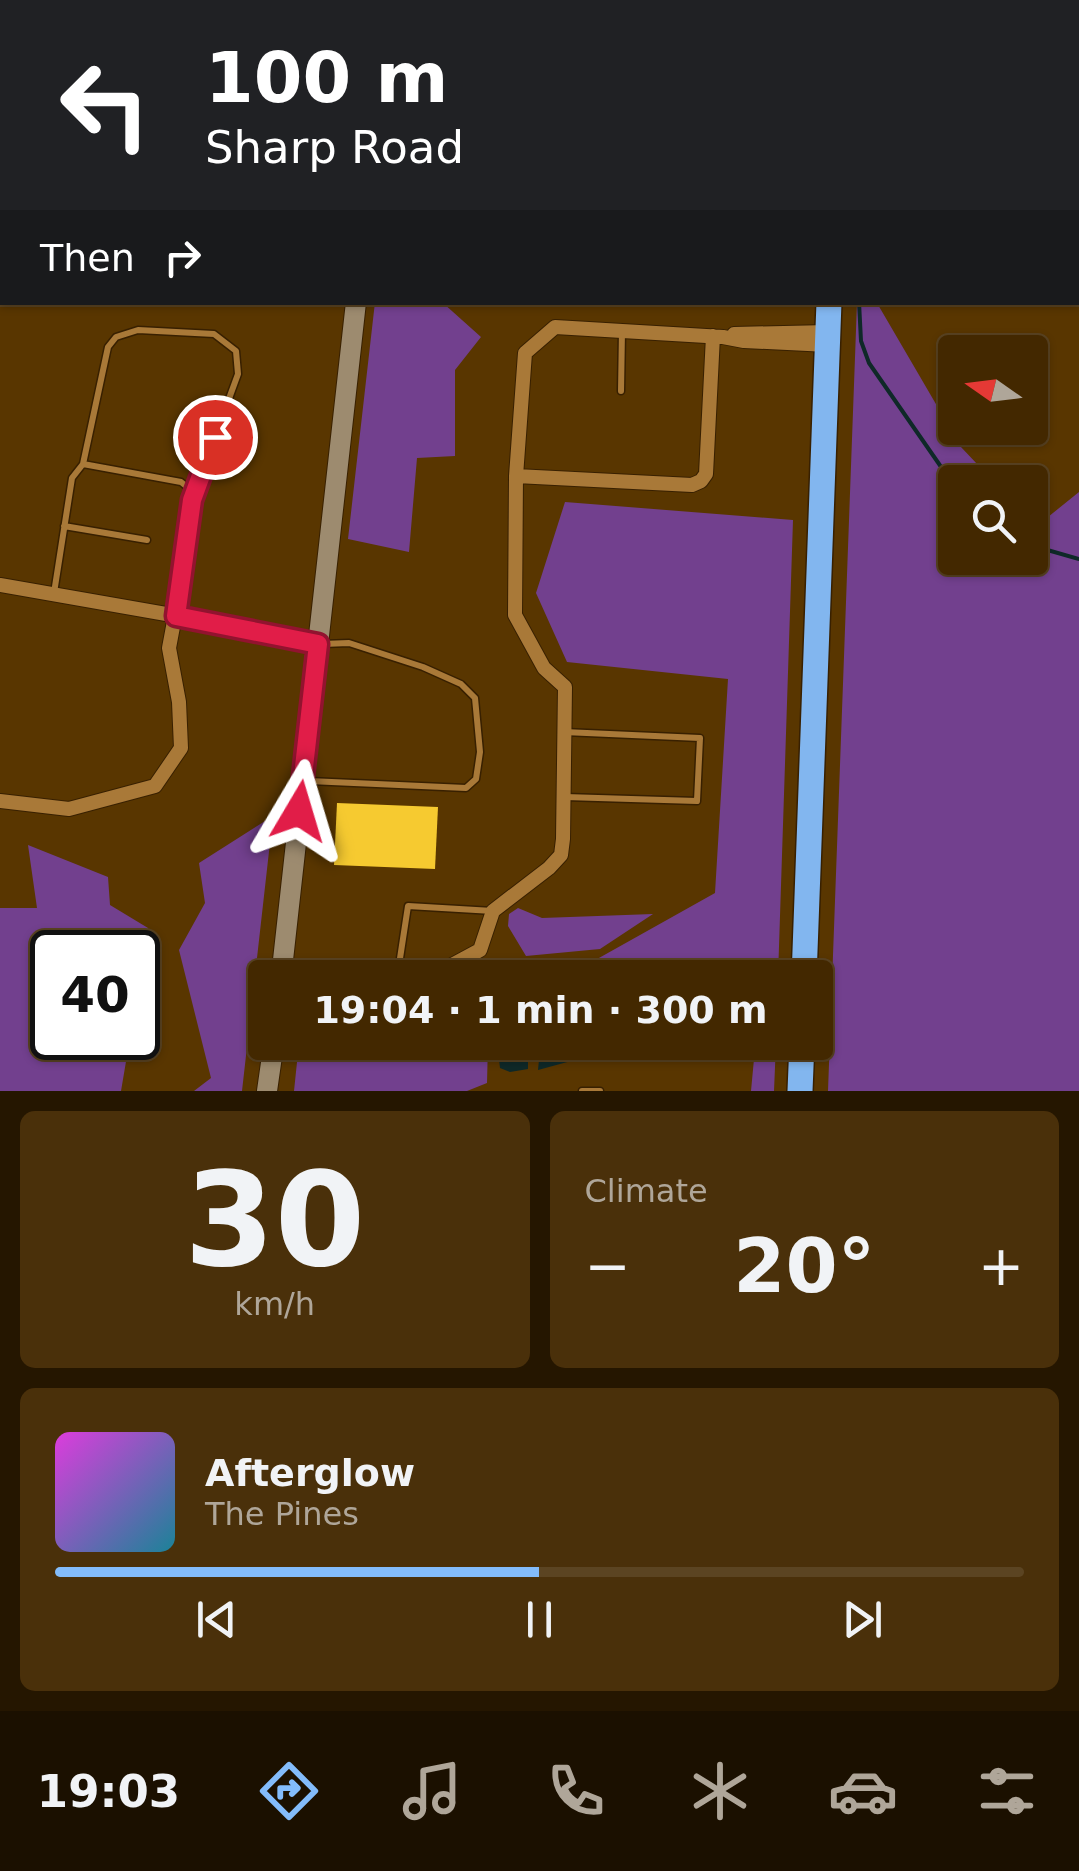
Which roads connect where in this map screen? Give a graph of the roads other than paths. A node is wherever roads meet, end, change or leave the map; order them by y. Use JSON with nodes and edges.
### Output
{"nodes":[{"id":1,"x":356,"y":305,"type":"edge"},
{"id":2,"x":829,"y":305,"type":"edge"},
{"id":3,"x":622,"y":330,"type":"junction"},
{"id":4,"x":718,"y":336,"type":"junction"},
{"id":5,"x":828,"y":339,"type":"junction"},
{"id":6,"x":621,"y":391,"type":"dead end"},
{"id":7,"x":83,"y":464,"type":"junction"},
{"id":8,"x":516,"y":476,"type":"junction"},
{"id":9,"x":192,"y":500,"type":"junction"},
{"id":10,"x":64,"y":526,"type":"junction"},
{"id":11,"x":146,"y":540,"type":"dead end"},
{"id":12,"x":0,"y":586,"type":"edge"},
{"id":13,"x":54,"y":594,"type":"junction"},
{"id":14,"x":176,"y":616,"type":"junction"},
{"id":15,"x":318,"y":644,"type":"junction"},
{"id":16,"x":564,"y":732,"type":"junction"},
{"id":17,"x":303,"y":781,"type":"junction"},
{"id":18,"x":564,"y":797,"type":"junction"},
{"id":19,"x":0,"y":802,"type":"edge"},
{"id":20,"x":494,"y":912,"type":"junction"},
{"id":21,"x":282,"y":960,"type":"edge"},
{"id":22,"x":400,"y":960,"type":"edge"},
{"id":23,"x":461,"y":960,"type":"edge"},
{"id":24,"x":805,"y":960,"type":"edge"},
{"id":25,"x":271,"y":1060,"type":"edge"},
{"id":26,"x":801,"y":1060,"type":"edge"},
{"id":27,"x":266,"y":1091,"type":"edge"},
{"id":28,"x":582,"y":1091,"type":"edge"},
{"id":29,"x":600,"y":1091,"type":"edge"},
{"id":30,"x":800,"y":1091,"type":"edge"}],
"edges":[{"from":1,"to":15,"type":"street"},
{"from":2,"to":5,"type":"highway"},
{"from":3,"to":4,"type":"street"},
{"from":3,"to":6,"type":"lane"},
{"from":3,"to":8,"type":"street"},
{"from":4,"to":5,"type":"street"},
{"from":4,"to":8,"type":"street"},
{"from":5,"to":24,"type":"highway"},
{"from":7,"to":9,"type":"lane"},
{"from":7,"to":9,"type":"lane"},
{"from":7,"to":10,"type":"lane"},
{"from":8,"to":16,"type":"street"},
{"from":9,"to":14,"type":"lane"},
{"from":10,"to":11,"type":"lane"},
{"from":10,"to":13,"type":"lane"},
{"from":12,"to":13,"type":"street"},
{"from":13,"to":14,"type":"street"},
{"from":14,"to":15,"type":"street"},
{"from":14,"to":19,"type":"street"},
{"from":15,"to":17,"type":"street"},
{"from":15,"to":17,"type":"lane"},
{"from":16,"to":18,"type":"street"},
{"from":16,"to":18,"type":"lane"},
{"from":17,"to":21,"type":"street"},
{"from":18,"to":20,"type":"street"},
{"from":20,"to":22,"type":"lane"},
{"from":20,"to":23,"type":"street"},
{"from":25,"to":27,"type":"street"},
{"from":26,"to":30,"type":"highway"},
{"from":28,"to":29,"type":"lane"}]}
